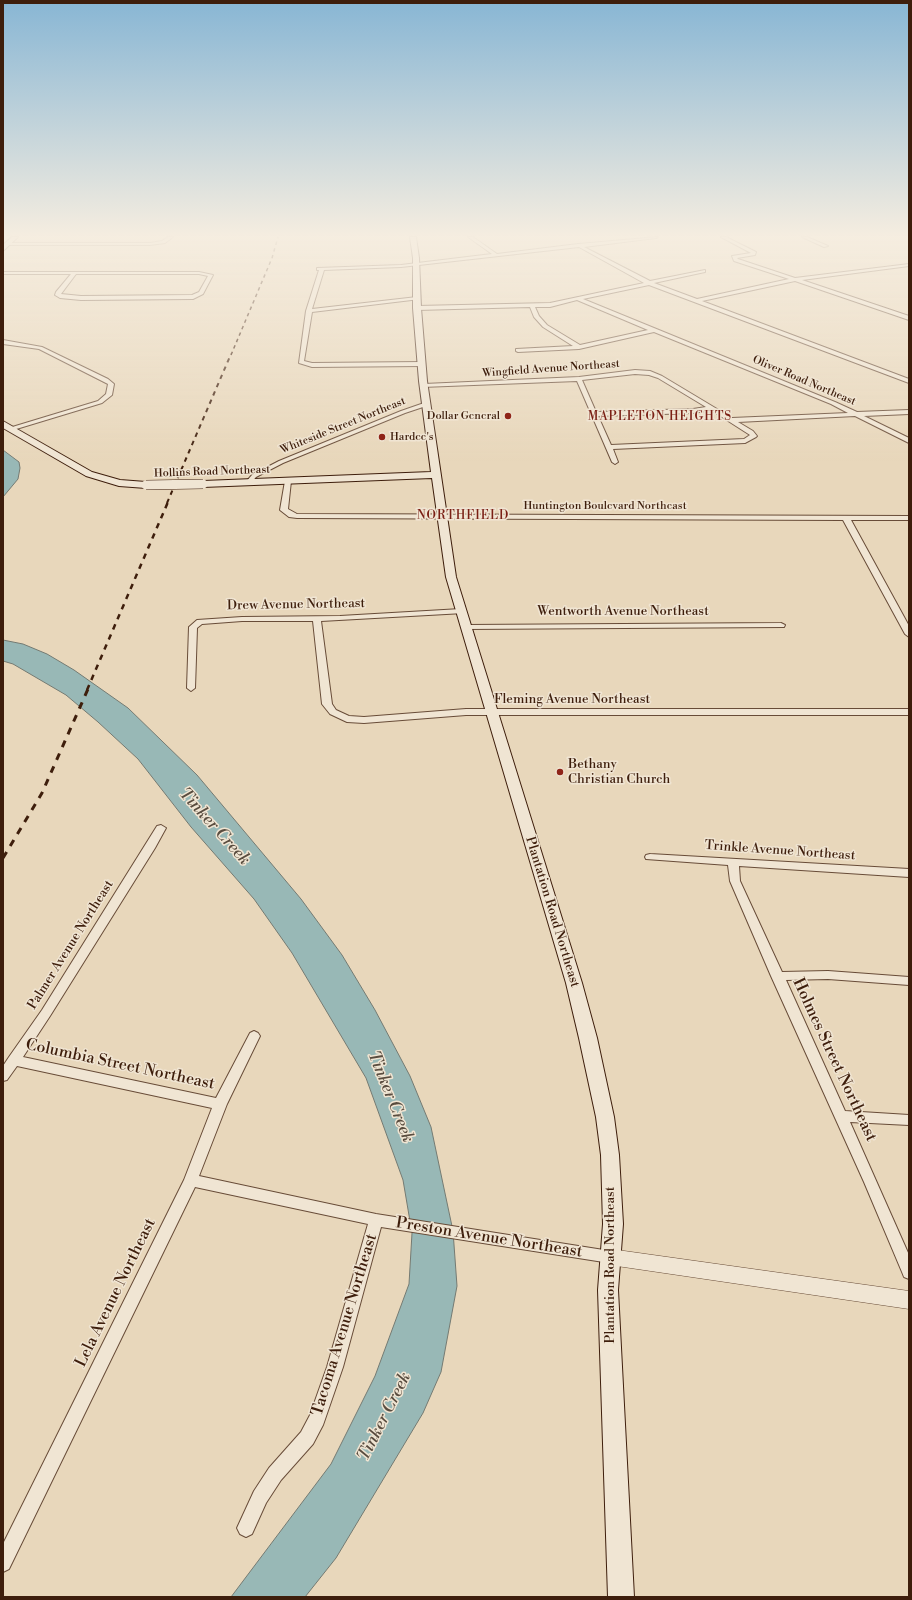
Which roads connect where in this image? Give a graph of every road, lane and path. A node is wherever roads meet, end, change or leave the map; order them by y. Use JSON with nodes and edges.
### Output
{"nodes":[{"id":1,"x":309,"y":311,"type":"edge"},
{"id":2,"x":417,"y":312,"type":"edge"},
{"id":3,"x":535,"y":312,"type":"edge"},
{"id":4,"x":609,"y":312,"type":"edge"},
{"id":5,"x":725,"y":312,"type":"edge"},
{"id":6,"x":890,"y":312,"type":"edge"},
{"id":7,"x":909,"y":318,"type":"edge"},
{"id":8,"x":654,"y":330,"type":"junction"},
{"id":9,"x":3,"y":342,"type":"edge"},
{"id":10,"x":579,"y":347,"type":"junction"},
{"id":11,"x":518,"y":350,"type":"dead end"},
{"id":12,"x":422,"y":364,"type":"junction"},
{"id":13,"x":579,"y":379,"type":"junction"},
{"id":14,"x":909,"y":381,"type":"edge"},
{"id":15,"x":424,"y":386,"type":"junction"},
{"id":16,"x":427,"y":404,"type":"junction"},
{"id":17,"x":713,"y":408,"type":"junction"},
{"id":18,"x":909,"y":412,"type":"edge"},
{"id":19,"x":594,"y":414,"type":"junction"},
{"id":20,"x":857,"y":414,"type":"junction"},
{"id":21,"x":731,"y":420,"type":"junction"},
{"id":22,"x":7,"y":426,"type":"edge"},
{"id":23,"x":909,"y":441,"type":"edge"},
{"id":24,"x":609,"y":447,"type":"junction"},
{"id":25,"x":616,"y":462,"type":"dead end"},
{"id":26,"x":437,"y":475,"type":"junction"},
{"id":27,"x":288,"y":481,"type":"junction"},
{"id":28,"x":248,"y":483,"type":"junction"},
{"id":29,"x":443,"y":518,"type":"junction"},
{"id":30,"x":846,"y":518,"type":"junction"},
{"id":31,"x":909,"y":518,"type":"edge"},
{"id":32,"x":461,"y":611,"type":"junction"},
{"id":33,"x":317,"y":618,"type":"junction"},
{"id":34,"x":780,"y":625,"type":"dead end"},
{"id":35,"x":466,"y":627,"type":"junction"},
{"id":36,"x":909,"y":634,"type":"edge"},
{"id":37,"x":192,"y":688,"type":"dead end"},
{"id":38,"x":492,"y":712,"type":"junction"},
{"id":39,"x":909,"y":712,"type":"edge"},
{"id":40,"x":161,"y":828,"type":"dead end"},
{"id":41,"x":650,"y":857,"type":"dead end"},
{"id":42,"x":733,"y":862,"type":"junction"},
{"id":43,"x":909,"y":873,"type":"edge"},
{"id":44,"x":777,"y":976,"type":"junction"},
{"id":45,"x":909,"y":981,"type":"edge"},
{"id":46,"x":254,"y":1036,"type":"dead end"},
{"id":47,"x":13,"y":1060,"type":"junction"},
{"id":48,"x":3,"y":1076,"type":"edge"},
{"id":49,"x":220,"y":1104,"type":"junction"},
{"id":50,"x":841,"y":1116,"type":"junction"},
{"id":51,"x":909,"y":1120,"type":"edge"},
{"id":52,"x":191,"y":1180,"type":"junction"},
{"id":53,"x":376,"y":1220,"type":"junction"},
{"id":54,"x":610,"y":1257,"type":"junction"},
{"id":55,"x":909,"y":1272,"type":"edge"},
{"id":56,"x":909,"y":1300,"type":"edge"},
{"id":57,"x":246,"y":1528,"type":"dead end"},
{"id":58,"x":3,"y":1563,"type":"edge"},
{"id":59,"x":621,"y":1597,"type":"edge"}],
"edges":[{"from":1,"to":12,"type":"street"},
{"from":2,"to":12,"type":"main road","name":"Plantation Road Northeast"},
{"from":3,"to":10,"type":"street"},
{"from":4,"to":8,"type":"street","name":"Oliver Road Northeast"},
{"from":5,"to":14,"type":"street"},
{"from":6,"to":7,"type":"street"},
{"from":8,"to":10,"type":"street"},
{"from":8,"to":20,"type":"street","name":"Oliver Road Northeast"},
{"from":9,"to":22,"type":"street"},
{"from":10,"to":11,"type":"street"},
{"from":12,"to":15,"type":"main road","name":"Plantation Road Northeast"},
{"from":13,"to":15,"type":"street","name":"Wingfield Avenue Northeast"},
{"from":13,"to":17,"type":"street","name":"Wingfield Avenue Northeast"},
{"from":13,"to":19,"type":"street"},
{"from":15,"to":16,"type":"main road","name":"Plantation Road Northeast"},
{"from":16,"to":26,"type":"main road","name":"Plantation Road Northeast"},
{"from":16,"to":28,"type":"street","name":"Whiteside Street Northeast"},
{"from":17,"to":19,"type":"street"},
{"from":17,"to":21,"type":"street","name":"Wingfield Avenue Northeast"},
{"from":18,"to":20,"type":"street"},
{"from":19,"to":24,"type":"street"},
{"from":20,"to":21,"type":"street"},
{"from":20,"to":23,"type":"street","name":"Oliver Road Northeast"},
{"from":21,"to":24,"type":"street","name":"Wingfield Avenue Northeast"},
{"from":22,"to":28,"type":"main road","name":"Hollins Road Northeast","bridge":true},
{"from":24,"to":25,"type":"street"},
{"from":26,"to":27,"type":"main road","name":"Hollins Road Northeast"},
{"from":26,"to":29,"type":"main road","name":"Plantation Road Northeast"},
{"from":27,"to":28,"type":"main road","name":"Hollins Road Northeast"},
{"from":27,"to":29,"type":"street","name":"Huntington Boulevard Northeast"},
{"from":29,"to":30,"type":"street","name":"Huntington Boulevard Northeast"},
{"from":29,"to":32,"type":"main road","name":"Plantation Road Northeast"},
{"from":30,"to":31,"type":"street","name":"Huntington Boulevard Northeast"},
{"from":30,"to":36,"type":"street"},
{"from":32,"to":33,"type":"street","name":"Drew Avenue Northeast"},
{"from":32,"to":35,"type":"main road","name":"Plantation Road Northeast"},
{"from":33,"to":37,"type":"street","name":"Drew Avenue Northeast"},
{"from":33,"to":38,"type":"street","name":"Fleming Avenue Northeast"},
{"from":34,"to":35,"type":"street","name":"Wentworth Avenue Northeast"},
{"from":35,"to":38,"type":"main road","name":"Plantation Road Northeast"},
{"from":38,"to":39,"type":"street","name":"Fleming Avenue Northeast"},
{"from":38,"to":54,"type":"main road","name":"Plantation Road Northeast"},
{"from":40,"to":47,"type":"street","name":"Palmer Avenue Northeast"},
{"from":41,"to":42,"type":"street","name":"Trinkle Avenue Northeast"},
{"from":42,"to":43,"type":"street","name":"Trinkle Avenue Northeast"},
{"from":42,"to":44,"type":"street","name":"Holmes Street Northeast"},
{"from":44,"to":45,"type":"street"},
{"from":44,"to":50,"type":"street","name":"Holmes Street Northeast"},
{"from":46,"to":49,"type":"street","name":"Lela Avenue Northeast"},
{"from":47,"to":48,"type":"street","name":"Palmer Avenue Northeast"},
{"from":47,"to":49,"type":"street","name":"Columbia Street Northeast"},
{"from":49,"to":52,"type":"street","name":"Lela Avenue Northeast"},
{"from":50,"to":51,"type":"street"},
{"from":50,"to":55,"type":"street","name":"Holmes Street Northeast"},
{"from":52,"to":53,"type":"street","name":"Preston Avenue Northeast"},
{"from":52,"to":58,"type":"street","name":"Lela Avenue Northeast"},
{"from":53,"to":54,"type":"street","name":"Preston Avenue Northeast"},
{"from":53,"to":57,"type":"street","name":"Tacoma Avenue Northeast"},
{"from":54,"to":56,"type":"street","name":"Preston Avenue Northeast"},
{"from":54,"to":59,"type":"main road","name":"Plantation Road Northeast"}]}
